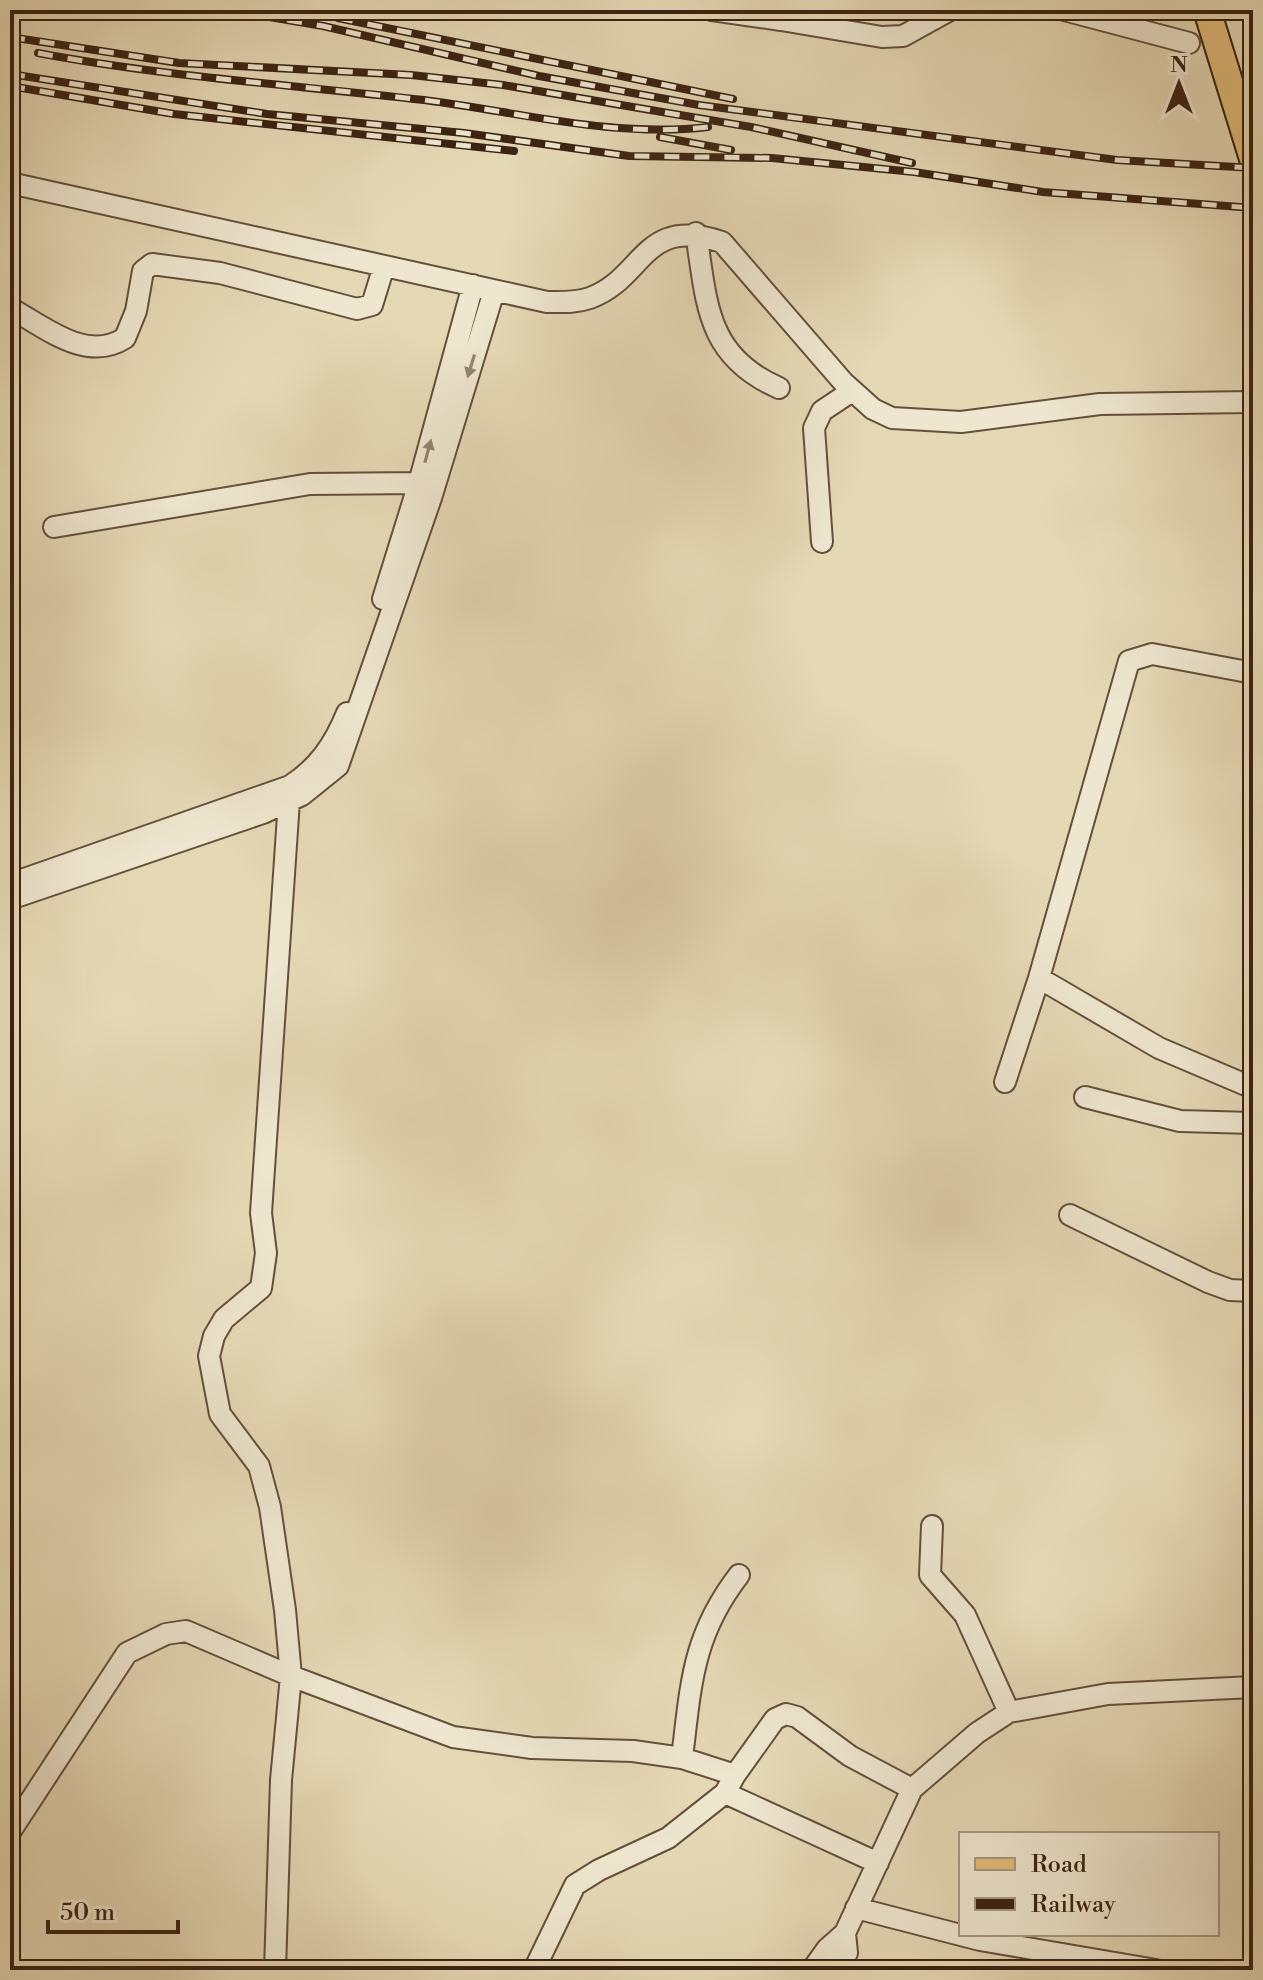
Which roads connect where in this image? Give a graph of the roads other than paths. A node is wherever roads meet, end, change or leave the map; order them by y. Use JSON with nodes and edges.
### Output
{"nodes":[{"id":1,"x":712,"y":10,"type":"edge"},
{"id":2,"x":950,"y":10,"type":"edge"},
{"id":3,"x":1064,"y":10,"type":"edge"},
{"id":4,"x":1207,"y":10,"type":"edge"},
{"id":5,"x":785,"y":15,"type":"edge"},
{"id":6,"x":1189,"y":43,"type":"dead end"},
{"id":7,"x":1253,"y":159,"type":"edge"},
{"id":8,"x":10,"y":183,"type":"edge"},
{"id":9,"x":696,"y":233,"type":"junction"},
{"id":10,"x":384,"y":266,"type":"junction"},
{"id":11,"x":473,"y":285,"type":"junction"},
{"id":12,"x":494,"y":291,"type":"junction"},
{"id":13,"x":10,"y":308,"type":"edge"},
{"id":14,"x":779,"y":388,"type":"dead end"},
{"id":15,"x":852,"y":391,"type":"junction"},
{"id":16,"x":1253,"y":402,"type":"edge"},
{"id":17,"x":419,"y":483,"type":"junction"},
{"id":18,"x":54,"y":527,"type":"dead end"},
{"id":19,"x":822,"y":542,"type":"dead end"},
{"id":20,"x":1253,"y":673,"type":"edge"},
{"id":21,"x":289,"y":794,"type":"junction"},
{"id":22,"x":10,"y":884,"type":"edge"},
{"id":23,"x":10,"y":899,"type":"edge"},
{"id":24,"x":1039,"y":978,"type":"junction"},
{"id":25,"x":1005,"y":1082,"type":"dead end"},
{"id":26,"x":1253,"y":1088,"type":"edge"},
{"id":27,"x":1085,"y":1097,"type":"dead end"},
{"id":28,"x":1253,"y":1123,"type":"edge"},
{"id":29,"x":1070,"y":1215,"type":"dead end"},
{"id":30,"x":1253,"y":1291,"type":"edge"},
{"id":31,"x":932,"y":1526,"type":"dead end"},
{"id":32,"x":739,"y":1575,"type":"dead end"},
{"id":33,"x":291,"y":1676,"type":"junction"},
{"id":34,"x":1253,"y":1687,"type":"edge"},
{"id":35,"x":1009,"y":1712,"type":"junction"},
{"id":36,"x":682,"y":1758,"type":"junction"},
{"id":37,"x":730,"y":1784,"type":"junction"},
{"id":38,"x":912,"y":1789,"type":"junction"},
{"id":39,"x":10,"y":1832,"type":"edge"},
{"id":40,"x":878,"y":1863,"type":"junction"},
{"id":41,"x":856,"y":1908,"type":"junction"},
{"id":42,"x":845,"y":1933,"type":"junction"},
{"id":43,"x":959,"y":1935,"type":"edge"},
{"id":44,"x":964,"y":1936,"type":"edge"},
{"id":45,"x":1121,"y":1968,"type":"edge"},
{"id":46,"x":275,"y":1970,"type":"edge"},
{"id":47,"x":534,"y":1970,"type":"edge"},
{"id":48,"x":812,"y":1970,"type":"edge"},
{"id":49,"x":836,"y":1970,"type":"edge"},
{"id":50,"x":1156,"y":1970,"type":"edge"}],
"edges":[{"from":1,"to":5,"type":"street"},
{"from":2,"to":5,"type":"street"},
{"from":3,"to":6,"type":"street"},
{"from":4,"to":7,"type":"main road"},
{"from":8,"to":10,"type":"street"},
{"from":9,"to":12,"type":"street"},
{"from":9,"to":14,"type":"street"},
{"from":9,"to":15,"type":"street"},
{"from":10,"to":11,"type":"street"},
{"from":10,"to":13,"type":"street"},
{"from":11,"to":12,"type":"street"},
{"from":17,"to":11,"type":"street","one_way":true},
{"from":12,"to":21,"type":"street","one_way":true},
{"from":15,"to":16,"type":"street"},
{"from":15,"to":19,"type":"street"},
{"from":17,"to":18,"type":"street"},
{"from":17,"to":21,"type":"street"},
{"from":20,"to":24,"type":"street"},
{"from":21,"to":22,"type":"street"},
{"from":21,"to":23,"type":"street"},
{"from":21,"to":33,"type":"street"},
{"from":24,"to":25,"type":"street"},
{"from":24,"to":26,"type":"street"},
{"from":27,"to":28,"type":"street"},
{"from":29,"to":30,"type":"street"},
{"from":31,"to":35,"type":"street"},
{"from":32,"to":36,"type":"street"},
{"from":33,"to":36,"type":"street"},
{"from":33,"to":39,"type":"street"},
{"from":33,"to":46,"type":"street"},
{"from":34,"to":35,"type":"street"},
{"from":35,"to":38,"type":"street"},
{"from":36,"to":37,"type":"street"},
{"from":37,"to":38,"type":"street"},
{"from":37,"to":40,"type":"street"},
{"from":37,"to":47,"type":"street"},
{"from":38,"to":40,"type":"street"},
{"from":40,"to":41,"type":"street"},
{"from":41,"to":42,"type":"street"},
{"from":41,"to":43,"type":"street"},
{"from":42,"to":48,"type":"street"},
{"from":42,"to":49,"type":"street"},
{"from":44,"to":45,"type":"street"},
{"from":45,"to":50,"type":"street"}]}
